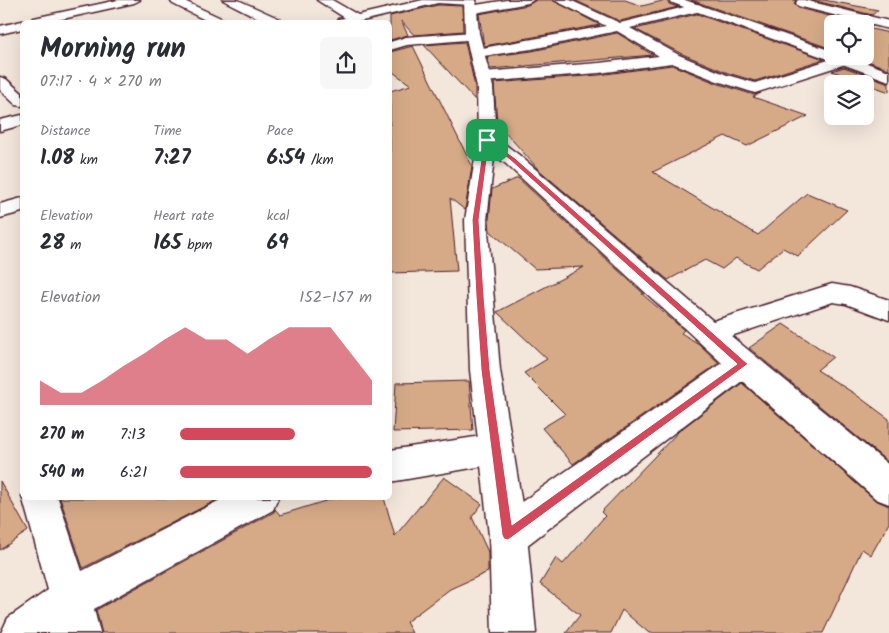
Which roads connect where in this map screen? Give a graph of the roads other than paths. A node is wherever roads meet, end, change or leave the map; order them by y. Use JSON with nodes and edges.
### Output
{"nodes":[{"id":1,"x":134,"y":0,"type":"edge"},
{"id":2,"x":229,"y":0,"type":"edge"},
{"id":3,"x":323,"y":0,"type":"edge"},
{"id":4,"x":389,"y":0,"type":"edge"},
{"id":5,"x":528,"y":0,"type":"edge"},
{"id":6,"x":560,"y":0,"type":"edge"},
{"id":7,"x":674,"y":0,"type":"edge"},
{"id":8,"x":828,"y":0,"type":"edge"},
{"id":9,"x":177,"y":2,"type":"dead end"},
{"id":10,"x":65,"y":3,"type":"dead end"},
{"id":11,"x":802,"y":3,"type":"dead end"},
{"id":12,"x":407,"y":8,"type":"junction"},
{"id":13,"x":697,"y":8,"type":"junction"},
{"id":14,"x":871,"y":8,"type":"dead end"},
{"id":15,"x":81,"y":12,"type":"junction"},
{"id":16,"x":358,"y":19,"type":"junction"},
{"id":17,"x":43,"y":20,"type":"edge"},
{"id":18,"x":95,"y":20,"type":"edge"},
{"id":19,"x":214,"y":20,"type":"edge"},
{"id":20,"x":271,"y":20,"type":"edge"},
{"id":21,"x":353,"y":20,"type":"edge"},
{"id":22,"x":20,"y":25,"type":"edge"},
{"id":23,"x":889,"y":25,"type":"edge"},
{"id":24,"x":620,"y":28,"type":"junction"},
{"id":25,"x":474,"y":29,"type":"edge"},
{"id":26,"x":0,"y":30,"type":"edge"},
{"id":27,"x":392,"y":45,"type":"edge"},
{"id":28,"x":824,"y":53,"type":"edge"},
{"id":29,"x":674,"y":58,"type":"junction"},
{"id":30,"x":824,"y":62,"type":"edge"},
{"id":31,"x":858,"y":65,"type":"edge"},
{"id":32,"x":889,"y":76,"type":"edge"},
{"id":33,"x":0,"y":82,"type":"edge"},
{"id":34,"x":20,"y":99,"type":"edge"},
{"id":35,"x":20,"y":121,"type":"edge"},
{"id":36,"x":0,"y":126,"type":"edge"},
{"id":37,"x":487,"y":140,"type":"junction"},
{"id":38,"x":20,"y":206,"type":"edge"},
{"id":39,"x":0,"y":211,"type":"edge"},
{"id":40,"x":889,"y":310,"type":"edge"},
{"id":41,"x":708,"y":333,"type":"junction"},
{"id":42,"x":743,"y":364,"type":"junction"},
{"id":43,"x":495,"y":449,"type":"junction"},
{"id":44,"x":392,"y":466,"type":"edge"},
{"id":45,"x":889,"y":487,"type":"edge"},
{"id":46,"x":41,"y":500,"type":"edge"},
{"id":47,"x":257,"y":500,"type":"edge"},
{"id":48,"x":508,"y":535,"type":"junction"},
{"id":49,"x":74,"y":616,"type":"edge"},
{"id":50,"x":23,"y":633,"type":"edge"},
{"id":51,"x":514,"y":633,"type":"edge"}],
"edges":[{"from":1,"to":15,"type":"street"},
{"from":2,"to":20,"type":"street"},
{"from":3,"to":16,"type":"street"},
{"from":4,"to":12,"type":"street"},
{"from":5,"to":25,"type":"street"},
{"from":6,"to":24,"type":"street"},
{"from":7,"to":13,"type":"street"},
{"from":8,"to":14,"type":"street"},
{"from":9,"to":19,"type":"street"},
{"from":10,"to":15,"type":"street"},
{"from":11,"to":23,"type":"street"},
{"from":12,"to":16,"type":"street"},
{"from":12,"to":25,"type":"street"},
{"from":13,"to":24,"type":"street"},
{"from":13,"to":28,"type":"street"},
{"from":15,"to":17,"type":"street"},
{"from":15,"to":18,"type":"street"},
{"from":16,"to":21,"type":"street"},
{"from":22,"to":26,"type":"street"},
{"from":24,"to":25,"type":"street"},
{"from":24,"to":29,"type":"street"},
{"from":25,"to":27,"type":"street"},
{"from":25,"to":29,"type":"street"},
{"from":25,"to":37,"type":"street"},
{"from":29,"to":30,"type":"street"},
{"from":31,"to":32,"type":"street"},
{"from":33,"to":34,"type":"street"},
{"from":35,"to":36,"type":"street"},
{"from":37,"to":41,"type":"street"},
{"from":37,"to":43,"type":"street"},
{"from":38,"to":39,"type":"street"},
{"from":40,"to":41,"type":"street"},
{"from":41,"to":42,"type":"street"},
{"from":42,"to":45,"type":"street"},
{"from":42,"to":48,"type":"street"},
{"from":43,"to":44,"type":"street"},
{"from":43,"to":48,"type":"street"},
{"from":46,"to":49,"type":"street"},
{"from":47,"to":49,"type":"street"},
{"from":48,"to":51,"type":"street"},
{"from":49,"to":50,"type":"street"}]}
